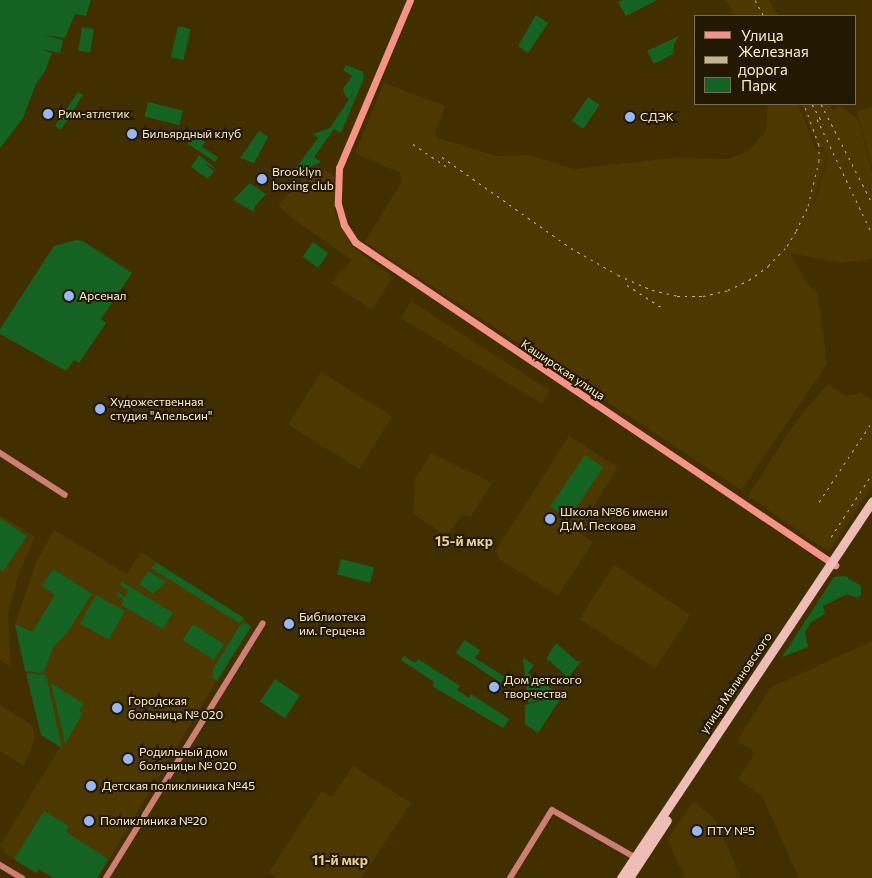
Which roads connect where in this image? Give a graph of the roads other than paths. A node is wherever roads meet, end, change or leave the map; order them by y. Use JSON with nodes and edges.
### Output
{"nodes":[{"id":1,"x":410,"y":0,"type":"edge"},
{"id":2,"x":0,"y":454,"type":"edge"},
{"id":3,"x":65,"y":495,"type":"dead end"},
{"id":4,"x":872,"y":501,"type":"edge"},
{"id":5,"x":872,"y":508,"type":"edge"},
{"id":6,"x":833,"y":564,"type":"junction"},
{"id":7,"x":263,"y":623,"type":"dead end"},
{"id":8,"x":638,"y":859,"type":"junction"},
{"id":9,"x":0,"y":865,"type":"edge"},
{"id":10,"x":22,"y":878,"type":"edge"},
{"id":11,"x":106,"y":878,"type":"edge"},
{"id":12,"x":510,"y":878,"type":"edge"},
{"id":13,"x":621,"y":878,"type":"edge"},
{"id":14,"x":629,"y":878,"type":"edge"}],
"edges":[{"from":1,"to":6,"type":"main road","name":"Каширская улица"},
{"from":2,"to":3,"type":"street"},
{"from":4,"to":6,"type":"highway","name":"улица Малиновского"},
{"from":5,"to":6,"type":"highway","name":"улица Малиновского"},
{"from":6,"to":8,"type":"highway","name":"улица Малиновского"},
{"from":7,"to":11,"type":"street"},
{"from":8,"to":12,"type":"street"},
{"from":8,"to":13,"type":"highway","name":"улица Малиновского"},
{"from":8,"to":14,"type":"highway","name":"улица Малиновского"},
{"from":9,"to":10,"type":"street"}]}
